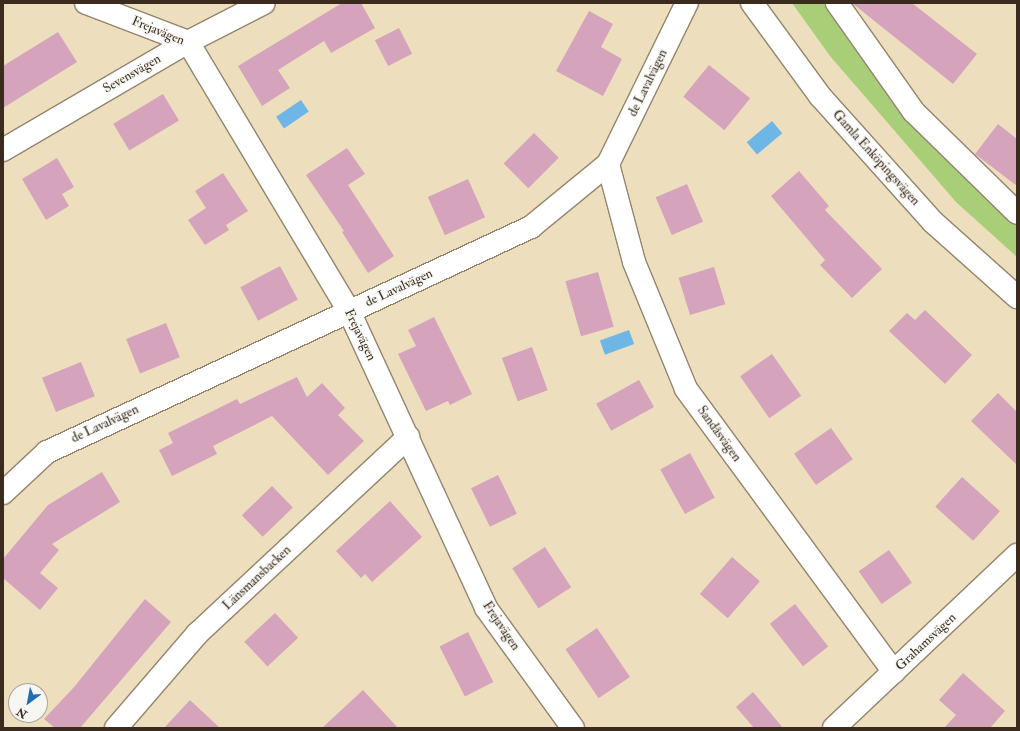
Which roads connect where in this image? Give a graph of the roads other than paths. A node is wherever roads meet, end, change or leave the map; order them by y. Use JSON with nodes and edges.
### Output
{"nodes":[{"id":1,"x":86,"y":3,"type":"edge"},
{"id":2,"x":264,"y":3,"type":"edge"},
{"id":3,"x":687,"y":3,"type":"edge"},
{"id":4,"x":752,"y":3,"type":"edge"},
{"id":5,"x":837,"y":3,"type":"edge"},
{"id":6,"x":188,"y":42,"type":"junction"},
{"id":7,"x":3,"y":150,"type":"edge"},
{"id":8,"x":608,"y":164,"type":"junction"},
{"id":9,"x":1017,"y":213,"type":"edge"},
{"id":10,"x":1017,"y":297,"type":"edge"},
{"id":11,"x":349,"y":311,"type":"junction"},
{"id":12,"x":408,"y":437,"type":"junction"},
{"id":13,"x":3,"y":494,"type":"edge"},
{"id":14,"x":1017,"y":555,"type":"edge"},
{"id":15,"x":894,"y":672,"type":"junction"},
{"id":16,"x":116,"y":728,"type":"edge"},
{"id":17,"x":573,"y":728,"type":"edge"},
{"id":18,"x":834,"y":728,"type":"edge"}],
"edges":[{"from":1,"to":6,"type":"street","name":"Frejavägen"},
{"from":2,"to":6,"type":"street","name":"Sevensvägen"},
{"from":3,"to":8,"type":"street","name":"de Lavalvägen"},
{"from":4,"to":10,"type":"street","name":"Gamla Enköpingsvägen"},
{"from":5,"to":9,"type":"street"},
{"from":6,"to":7,"type":"street","name":"Sevensvägen"},
{"from":6,"to":11,"type":"street","name":"Frejavägen"},
{"from":8,"to":11,"type":"street","name":"de Lavalvägen"},
{"from":8,"to":15,"type":"street","name":"Sandåsvägen"},
{"from":11,"to":12,"type":"street","name":"Frejavägen"},
{"from":11,"to":13,"type":"street","name":"de Lavalvägen"},
{"from":12,"to":16,"type":"street","name":"Länsmansbacken"},
{"from":12,"to":17,"type":"street","name":"Frejavägen"},
{"from":14,"to":15,"type":"street","name":"Grahamsvägen"},
{"from":15,"to":18,"type":"street","name":"Grahamsvägen"}]}
